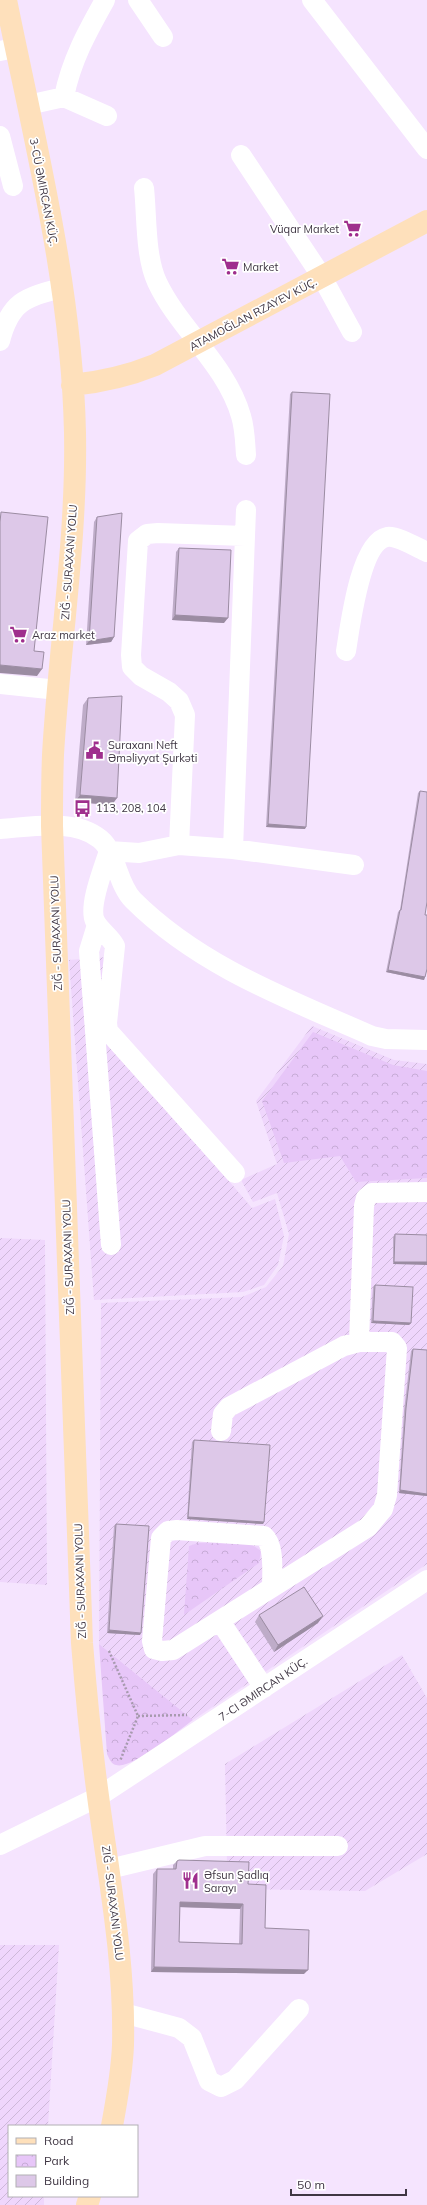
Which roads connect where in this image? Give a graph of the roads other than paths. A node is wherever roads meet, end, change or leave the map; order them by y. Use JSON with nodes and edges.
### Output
{"nodes":[{"id":1,"x":6,"y":0,"type":"edge"},
{"id":2,"x":105,"y":0,"type":"edge"},
{"id":3,"x":138,"y":0,"type":"edge"},
{"id":4,"x":312,"y":0,"type":"edge"},
{"id":5,"x":164,"y":37,"type":"dead end"},
{"id":6,"x":8,"y":50,"type":"edge"},
{"id":7,"x":64,"y":97,"type":"junction"},
{"id":8,"x":28,"y":106,"type":"junction"},
{"id":9,"x":107,"y":116,"type":"dead end"},
{"id":10,"x":0,"y":136,"type":"edge"},
{"id":11,"x":427,"y":149,"type":"edge"},
{"id":12,"x":241,"y":155,"type":"dead end"},
{"id":13,"x":13,"y":186,"type":"dead end"},
{"id":14,"x":144,"y":188,"type":"dead end"},
{"id":15,"x":427,"y":221,"type":"edge"},
{"id":16,"x":322,"y":277,"type":"junction"},
{"id":17,"x":62,"y":288,"type":"junction"},
{"id":18,"x":352,"y":332,"type":"dead end"},
{"id":19,"x":0,"y":341,"type":"edge"},
{"id":20,"x":199,"y":343,"type":"junction"},
{"id":21,"x":72,"y":385,"type":"junction"},
{"id":22,"x":246,"y":455,"type":"dead end"},
{"id":23,"x":246,"y":510,"type":"dead end"},
{"id":24,"x":245,"y":536,"type":"junction"},
{"id":25,"x":427,"y":552,"type":"edge"},
{"id":26,"x":346,"y":651,"type":"dead end"},
{"id":27,"x":0,"y":684,"type":"edge"},
{"id":28,"x":58,"y":690,"type":"junction"},
{"id":29,"x":52,"y":826,"type":"junction"},
{"id":30,"x":0,"y":829,"type":"edge"},
{"id":31,"x":179,"y":844,"type":"junction"},
{"id":32,"x":233,"y":849,"type":"junction"},
{"id":33,"x":109,"y":851,"type":"junction"},
{"id":34,"x":354,"y":865,"type":"dead end"},
{"id":35,"x":97,"y":925,"type":"junction"},
{"id":36,"x":427,"y":1040,"type":"edge"},
{"id":37,"x":236,"y":1173,"type":"dead end"},
{"id":38,"x":427,"y":1192,"type":"edge"},
{"id":39,"x":111,"y":1245,"type":"dead end"},
{"id":40,"x":359,"y":1342,"type":"junction"},
{"id":41,"x":221,"y":1431,"type":"dead end"},
{"id":42,"x":427,"y":1580,"type":"edge"},
{"id":43,"x":272,"y":1587,"type":"junction"},
{"id":44,"x":220,"y":1621,"type":"junction"},
{"id":45,"x":264,"y":1688,"type":"junction"},
{"id":46,"x":98,"y":1797,"type":"junction"},
{"id":47,"x":0,"y":1845,"type":"edge"},
{"id":48,"x":338,"y":1846,"type":"dead end"},
{"id":49,"x":109,"y":1869,"type":"junction"},
{"id":50,"x":299,"y":2009,"type":"dead end"},
{"id":51,"x":123,"y":2013,"type":"junction"},
{"id":52,"x":112,"y":2125,"type":"edge"}],
"edges":[{"from":1,"to":6,"type":"main road","name":"3-CÜ ƏMIRCAN KÜÇ."},
{"from":2,"to":7,"type":"street"},
{"from":3,"to":5,"type":"street"},
{"from":4,"to":11,"type":"street"},
{"from":6,"to":8,"type":"main road","name":"3-CÜ ƏMIRCAN KÜÇ."},
{"from":7,"to":8,"type":"street"},
{"from":7,"to":9,"type":"street"},
{"from":8,"to":17,"type":"main road","name":"3-CÜ ƏMIRCAN KÜÇ."},
{"from":10,"to":13,"type":"street"},
{"from":12,"to":16,"type":"street"},
{"from":14,"to":20,"type":"street"},
{"from":15,"to":16,"type":"main road","name":"ATAMOĞLAN RZAYEV KÜÇ."},
{"from":16,"to":18,"type":"street"},
{"from":16,"to":20,"type":"main road","name":"ATAMOĞLAN RZAYEV KÜÇ."},
{"from":17,"to":19,"type":"street"},
{"from":17,"to":21,"type":"main road","name":"3-CÜ ƏMIRCAN KÜÇ."},
{"from":20,"to":21,"type":"main road","name":"ATAMOĞLAN RZAYEV KÜÇ."},
{"from":20,"to":22,"type":"street"},
{"from":21,"to":28,"type":"main road","name":"3-CÜ ƏMIRCAN KÜÇ."},
{"from":23,"to":24,"type":"street"},
{"from":24,"to":31,"type":"street"},
{"from":24,"to":32,"type":"street"},
{"from":25,"to":26,"type":"street"},
{"from":27,"to":28,"type":"street"},
{"from":28,"to":29,"type":"main road","name":"3-CÜ ƏMIRCAN KÜÇ."},
{"from":29,"to":30,"type":"street"},
{"from":29,"to":33,"type":"street"},
{"from":29,"to":46,"type":"main road","name":"3-CÜ ƏMIRCAN KÜÇ."},
{"from":31,"to":32,"type":"street"},
{"from":31,"to":33,"type":"street"},
{"from":32,"to":34,"type":"street"},
{"from":33,"to":35,"type":"street"},
{"from":33,"to":36,"type":"street"},
{"from":35,"to":37,"type":"street"},
{"from":35,"to":39,"type":"street"},
{"from":38,"to":40,"type":"street"},
{"from":40,"to":41,"type":"street"},
{"from":40,"to":43,"type":"street"},
{"from":42,"to":45,"type":"street","name":"7-CI ƏMIRCAN KÜÇ."},
{"from":43,"to":44,"type":"street"},
{"from":43,"to":44,"type":"street"},
{"from":44,"to":45,"type":"street"},
{"from":45,"to":46,"type":"street","name":"7-CI ƏMIRCAN KÜÇ."},
{"from":46,"to":47,"type":"street","name":"7-CI ƏMIRCAN KÜÇ."},
{"from":46,"to":49,"type":"main road","name":"3-CÜ ƏMIRCAN KÜÇ."},
{"from":48,"to":49,"type":"street"},
{"from":49,"to":51,"type":"main road","name":"3-CÜ ƏMIRCAN KÜÇ."},
{"from":50,"to":51,"type":"street"},
{"from":51,"to":52,"type":"main road","name":"3-CÜ ƏMIRCAN KÜÇ."}]}
